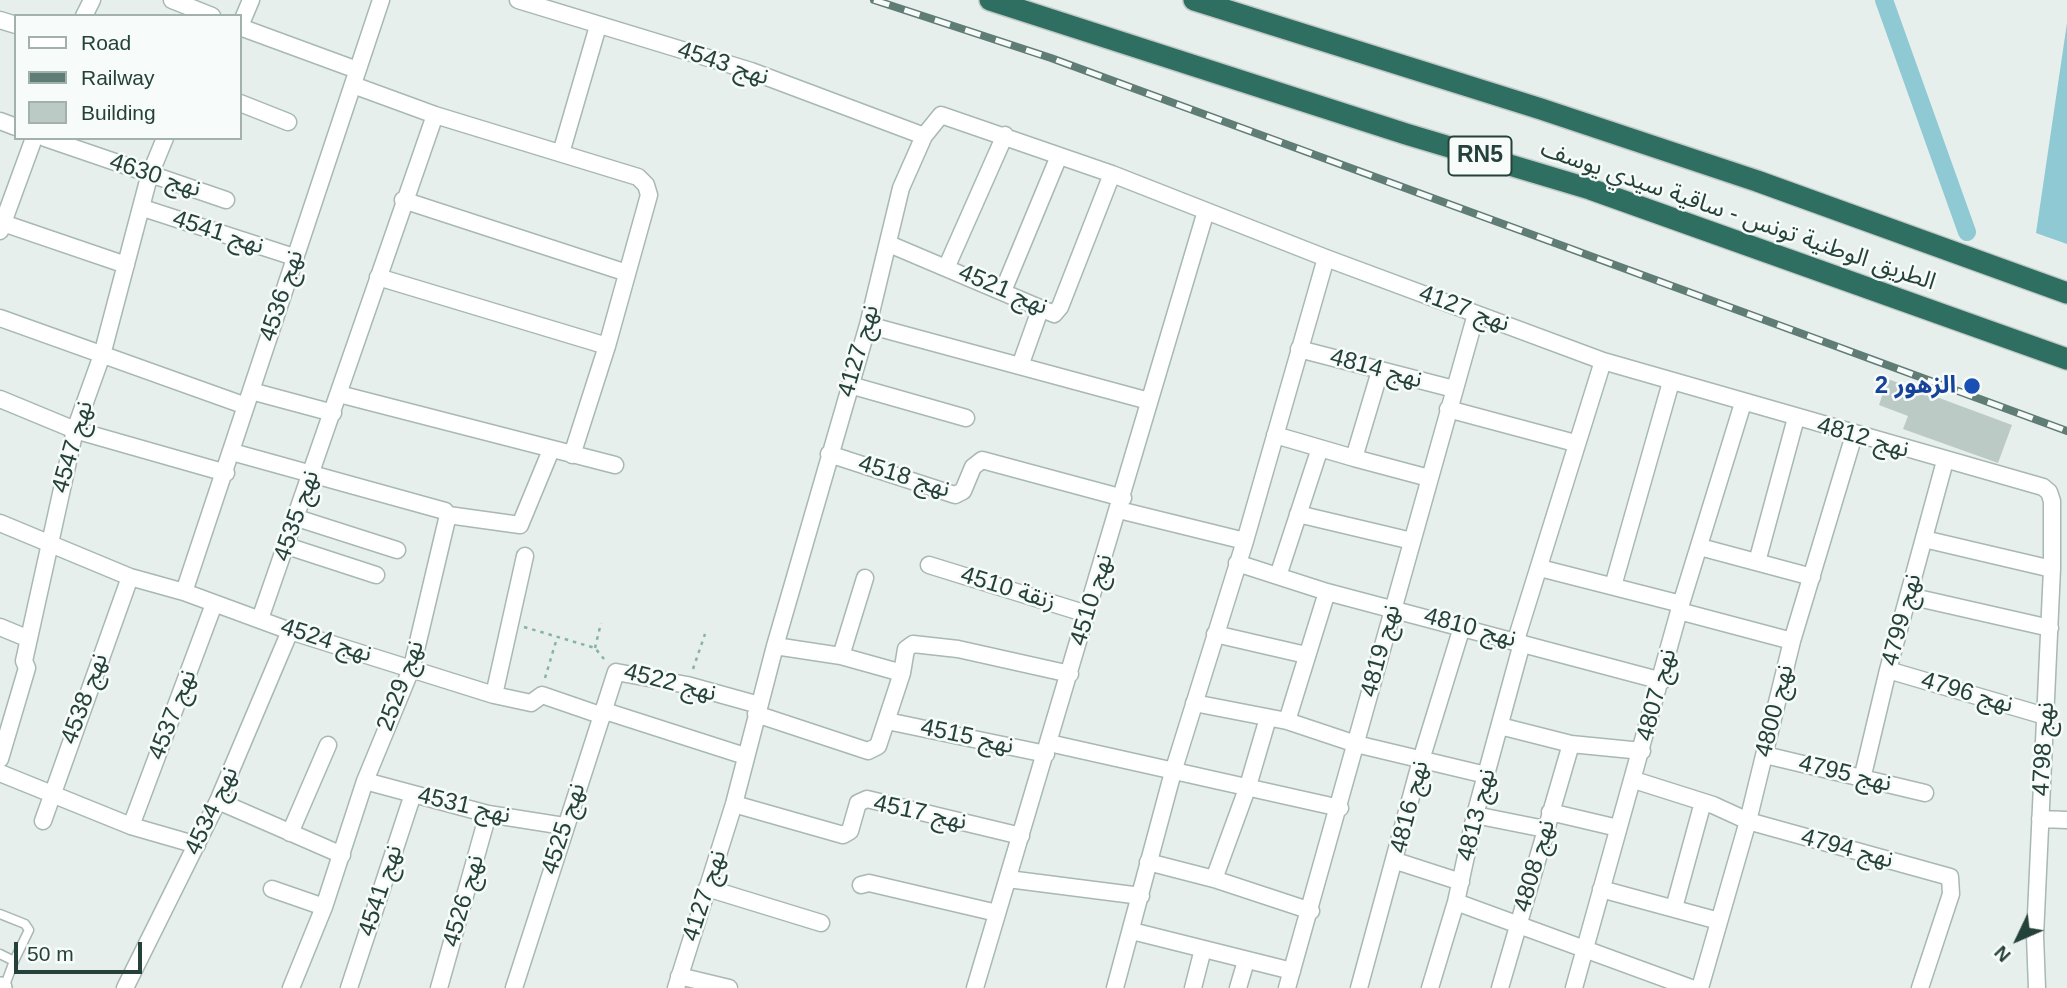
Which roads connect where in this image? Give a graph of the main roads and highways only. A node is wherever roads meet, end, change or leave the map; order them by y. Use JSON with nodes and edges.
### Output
{"nodes":[{"id":1,"x":990,"y":0,"type":"edge"},
{"id":2,"x":1195,"y":0,"type":"edge"},
{"id":3,"x":2067,"y":293,"type":"edge"},
{"id":4,"x":2067,"y":359,"type":"edge"}],
"edges":[{"from":1,"to":4,"type":"highway","name":"الطريق الوطنية تونس - ساقية سيدي يوسف","number":"RN5"},
{"from":2,"to":3,"type":"highway","name":"الطريق الوطنية تونس - ساقية سيدي يوسف","number":"RN5"}]}
